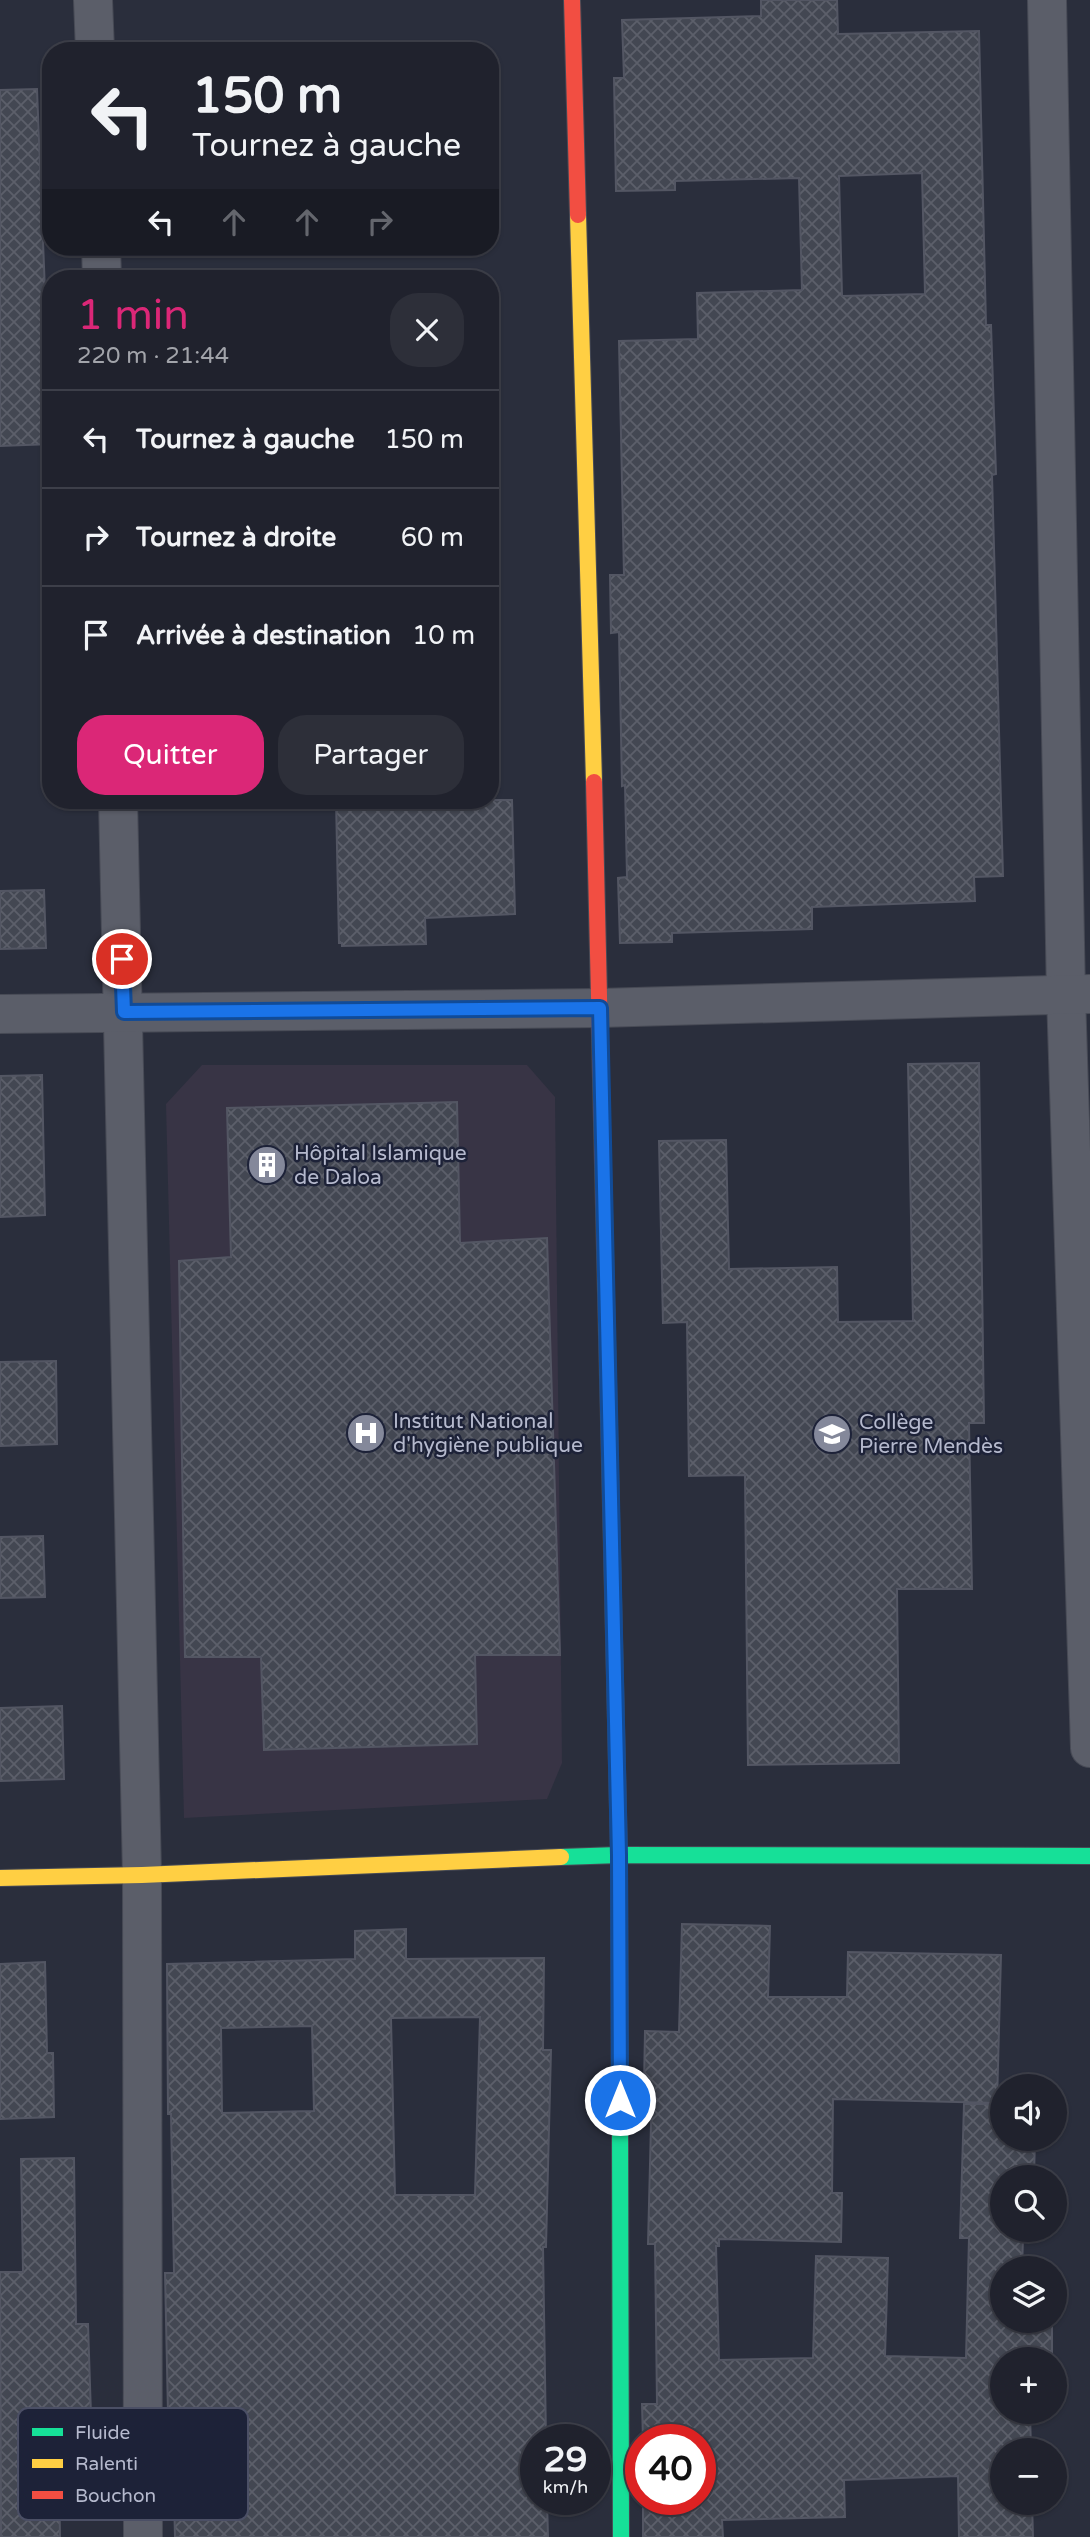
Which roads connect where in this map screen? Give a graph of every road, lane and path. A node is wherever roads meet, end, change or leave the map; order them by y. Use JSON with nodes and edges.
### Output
{"nodes":[{"id":1,"x":93,"y":0,"type":"edge"},
{"id":2,"x":572,"y":0,"type":"edge"},
{"id":3,"x":1047,"y":0,"type":"edge"},
{"id":4,"x":95,"y":42,"type":"edge"},
{"id":5,"x":118,"y":809,"type":"edge"},
{"id":6,"x":1078,"y":995,"type":"edge"},
{"id":7,"x":600,"y":1008,"type":"junction"},
{"id":8,"x":124,"y":1012,"type":"junction"},
{"id":9,"x":0,"y":1014,"type":"edge"},
{"id":10,"x":1090,"y":1748,"type":"edge"},
{"id":11,"x":619,"y":1855,"type":"junction"},
{"id":12,"x":1090,"y":1856,"type":"edge"},
{"id":13,"x":142,"y":1875,"type":"junction"},
{"id":14,"x":0,"y":1878,"type":"edge"},
{"id":15,"x":143,"y":2408,"type":"edge"},
{"id":16,"x":621,"y":2537,"type":"edge"}],
"edges":[{"from":1,"to":4,"type":"street"},
{"from":2,"to":7,"type":"street"},
{"from":3,"to":6,"type":"street"},
{"from":5,"to":8,"type":"street"},
{"from":6,"to":7,"type":"street"},
{"from":6,"to":10,"type":"street"},
{"from":7,"to":8,"type":"street"},
{"from":7,"to":11,"type":"street"},
{"from":8,"to":9,"type":"street"},
{"from":8,"to":13,"type":"street"},
{"from":11,"to":12,"type":"street"},
{"from":11,"to":13,"type":"street"},
{"from":11,"to":16,"type":"street"},
{"from":13,"to":14,"type":"street"},
{"from":13,"to":15,"type":"street"}]}
